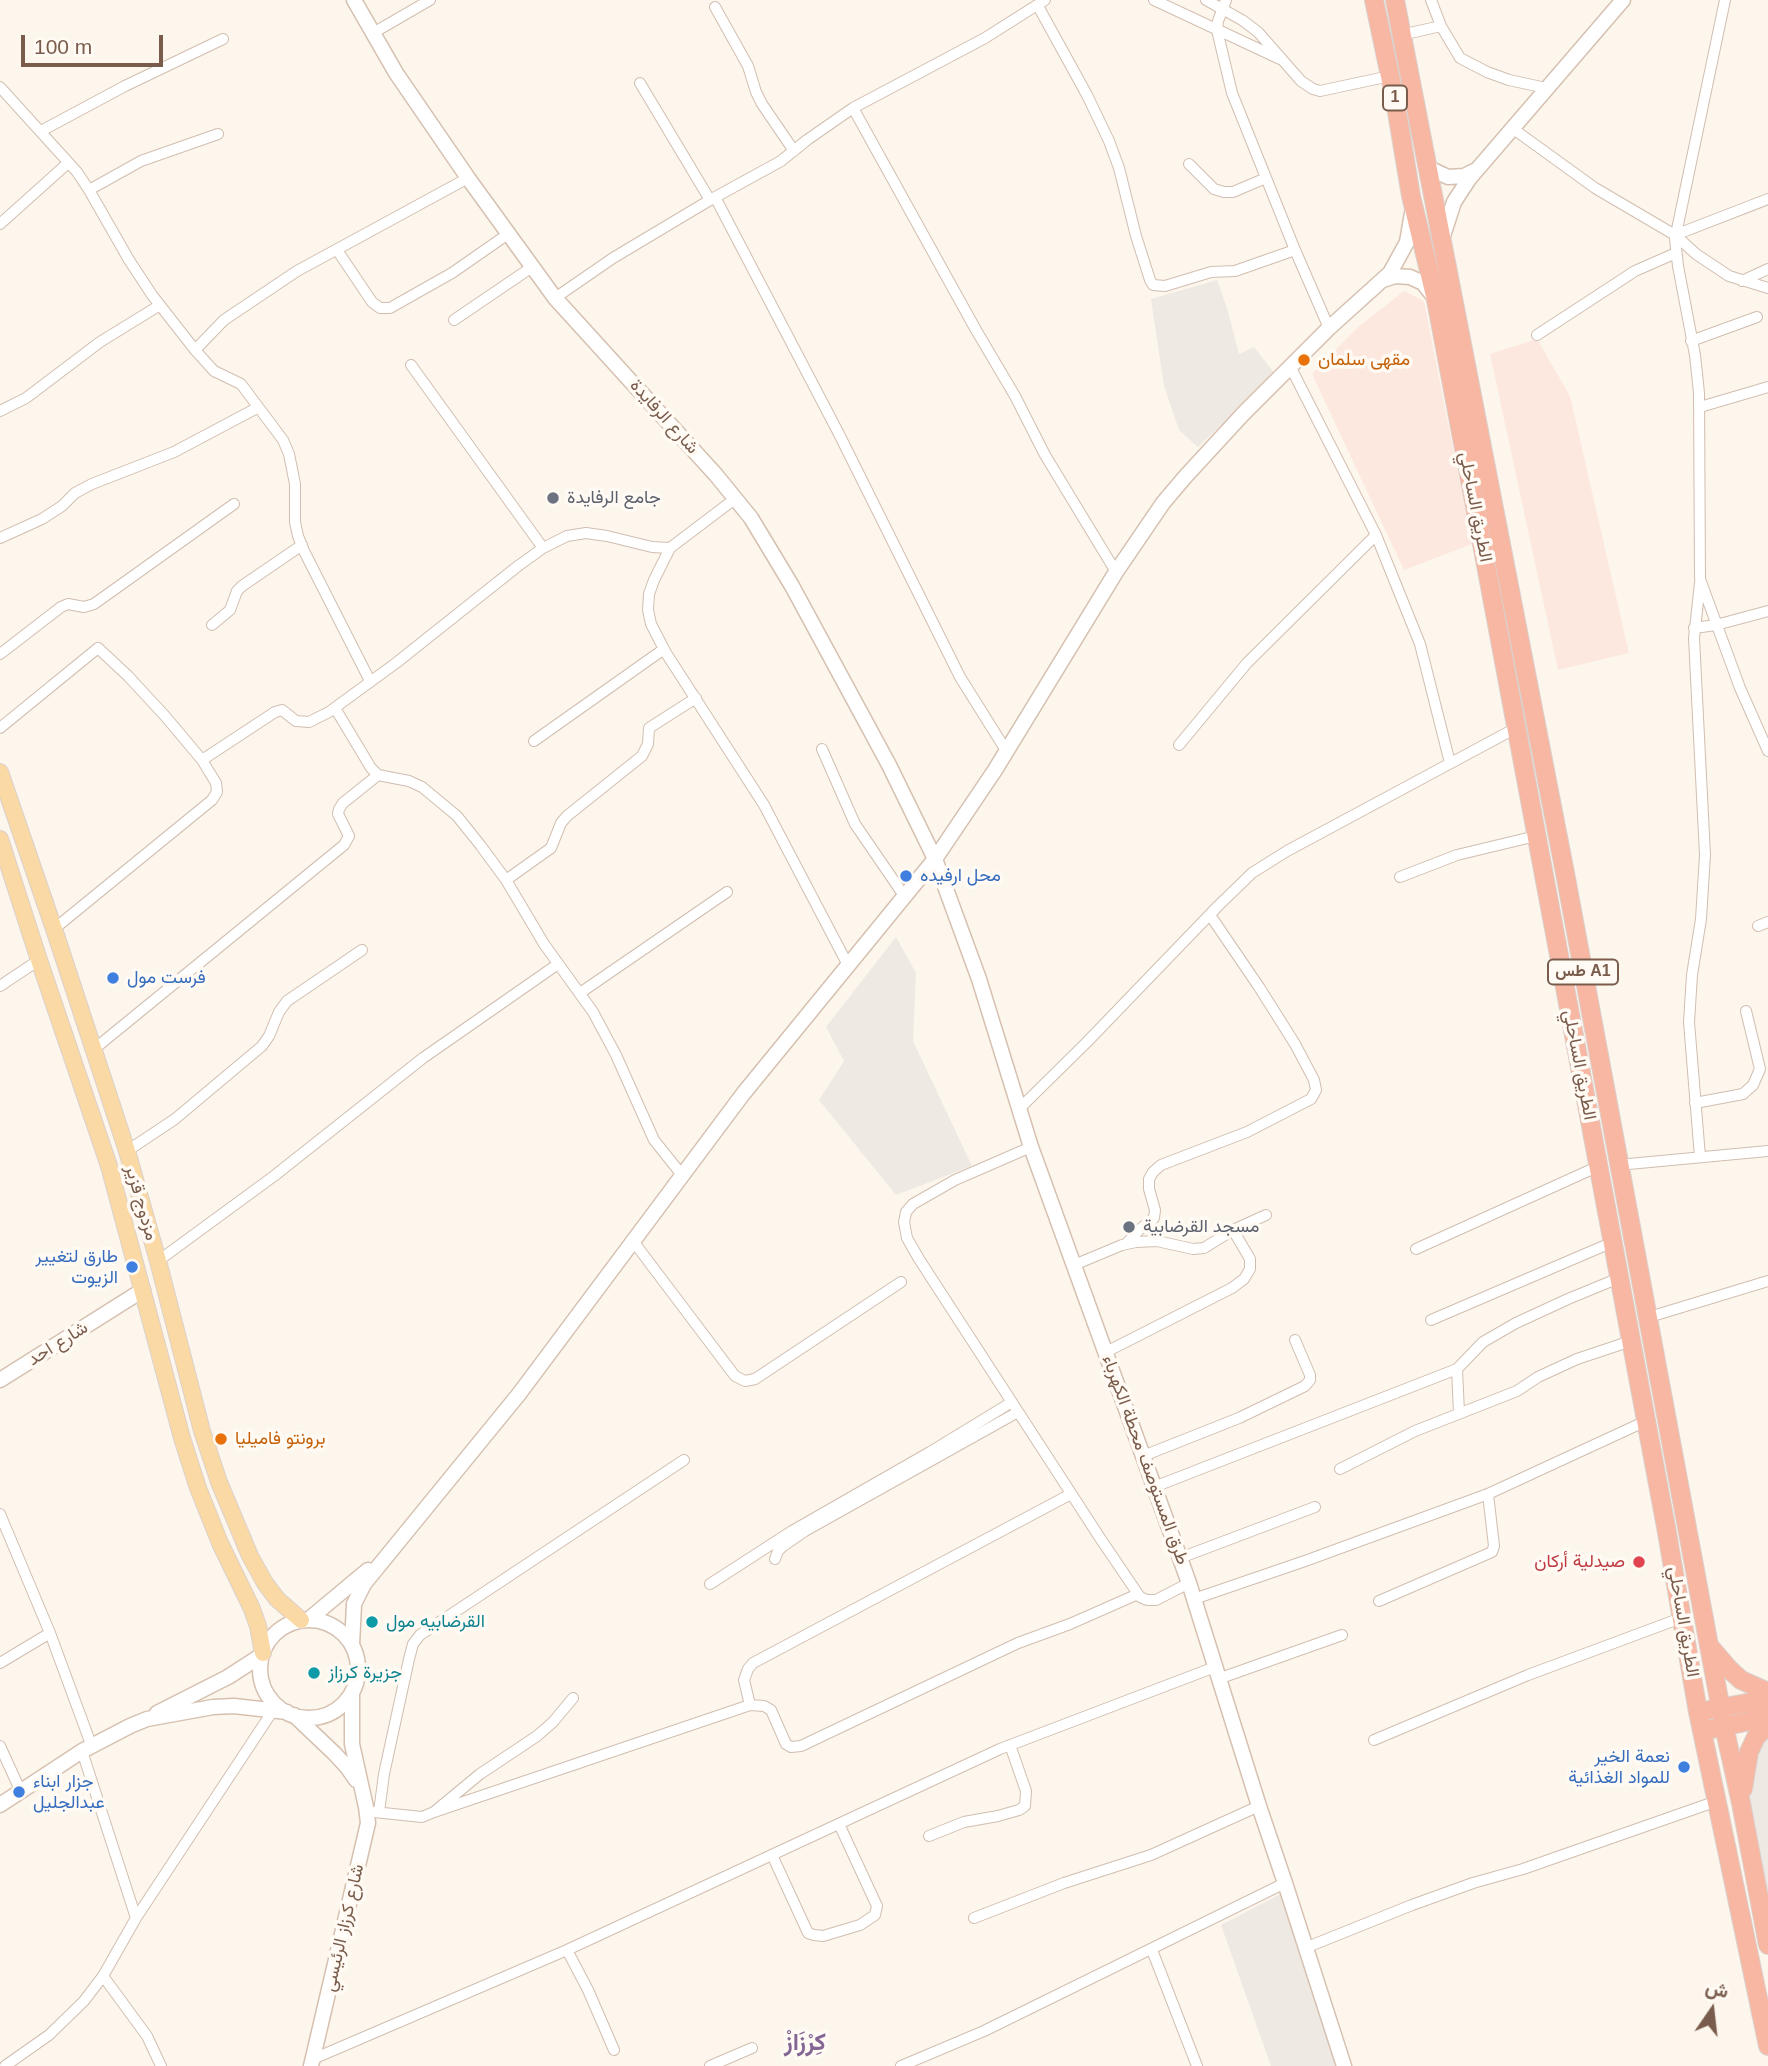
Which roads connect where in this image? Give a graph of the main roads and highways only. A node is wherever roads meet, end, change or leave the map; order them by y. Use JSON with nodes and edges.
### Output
{"nodes":[{"id":1,"x":355,"y":0,"type":"edge"},
{"id":2,"x":1374,"y":0,"type":"edge"},
{"id":3,"x":1395,"y":0,"type":"edge"},
{"id":4,"x":1623,"y":0,"type":"edge"},
{"id":5,"x":1427,"y":164,"type":"junction"},
{"id":6,"x":1478,"y":169,"type":"junction"},
{"id":7,"x":1411,"y":196,"type":"junction"},
{"id":8,"x":1442,"y":241,"type":"junction"},
{"id":9,"x":1382,"y":281,"type":"junction"},
{"id":10,"x":1436,"y":300,"type":"junction"},
{"id":11,"x":0,"y":772,"type":"edge"},
{"id":12,"x":0,"y":838,"type":"edge"},
{"id":13,"x":935,"y":859,"type":"junction"},
{"id":14,"x":150,"y":1231,"type":"junction"},
{"id":15,"x":130,"y":1237,"type":"junction"},
{"id":16,"x":143,"y":1290,"type":"junction"},
{"id":17,"x":0,"y":1380,"type":"edge"},
{"id":18,"x":395,"y":1545,"type":"junction"},
{"id":19,"x":304,"y":1620,"type":"junction"},
{"id":20,"x":1708,"y":1644,"type":"junction"},
{"id":21,"x":352,"y":1645,"type":"junction"},
{"id":22,"x":262,"y":1654,"type":"junction"},
{"id":23,"x":352,"y":1692,"type":"junction"},
{"id":24,"x":1768,"y":1692,"type":"edge"},
{"id":25,"x":1768,"y":1699,"type":"edge"},
{"id":26,"x":1720,"y":1708,"type":"junction"},
{"id":27,"x":1698,"y":1712,"type":"junction"},
{"id":28,"x":284,"y":1713,"type":"junction"},
{"id":29,"x":1768,"y":1717,"type":"edge"},
{"id":30,"x":148,"y":1719,"type":"junction"},
{"id":31,"x":1768,"y":1725,"type":"edge"},
{"id":32,"x":1724,"y":1726,"type":"junction"},
{"id":33,"x":1702,"y":1731,"type":"junction"},
{"id":34,"x":362,"y":1790,"type":"junction"},
{"id":35,"x":1741,"y":1802,"type":"junction"},
{"id":36,"x":0,"y":1805,"type":"edge"},
{"id":37,"x":1768,"y":1945,"type":"edge"},
{"id":38,"x":1768,"y":2046,"type":"edge"},
{"id":39,"x":312,"y":2062,"type":"edge"},
{"id":40,"x":1344,"y":2066,"type":"edge"}],
"edges":[{"from":1,"to":13,"type":"main road","name":"شارع الرفايدة"},
{"from":2,"to":7,"type":"highway","name":"الطريق الساحلي","number":"1"},
{"from":3,"to":5,"type":"highway","name":"الطريق الساحلي","number":"طس A1"},
{"from":4,"to":6,"type":"main road"},
{"from":5,"to":6,"type":"main road"},
{"from":5,"to":8,"type":"highway","name":"الطريق الساحلي","number":"طس A1"},
{"from":6,"to":8,"type":"main road"},
{"from":7,"to":9,"type":"main road"},
{"from":7,"to":10,"type":"highway","name":"الطريق الساحلي","number":"طس A1"},
{"from":8,"to":20,"type":"highway","name":"الطريق الساحلي","number":"طس A1"},
{"from":9,"to":10,"type":"main road"},
{"from":9,"to":13,"type":"main road"},
{"from":10,"to":27,"type":"highway","name":"الطريق الساحلي","number":"طس A1"},
{"from":11,"to":14,"type":"main road","name":"مزدوج قزير"},
{"from":12,"to":15,"type":"main road","name":"مزدوج قزير"},
{"from":13,"to":18,"type":"main road"},
{"from":13,"to":40,"type":"main road","name":"طرق المستوصف محطة الكهرباء"},
{"from":14,"to":15,"type":"main road"},
{"from":14,"to":19,"type":"main road","name":"مزدوج قزير"},
{"from":15,"to":16,"type":"main road","name":"مزدوج قزير"},
{"from":16,"to":17,"type":"main road","name":"شارع احد"},
{"from":16,"to":22,"type":"main road","name":"مزدوج قزير"},
{"from":18,"to":19,"type":"main road"},
{"from":18,"to":21,"type":"main road"},
{"from":19,"to":21,"type":"main road"},
{"from":19,"to":22,"type":"main road"},
{"from":20,"to":24,"type":"highway"},
{"from":20,"to":26,"type":"highway","name":"الطريق الساحلي","number":"طس A1"},
{"from":21,"to":23,"type":"main road"},
{"from":22,"to":28,"type":"main road"},
{"from":22,"to":30,"type":"main road"},
{"from":23,"to":28,"type":"main road"},
{"from":23,"to":34,"type":"main road","name":"شارع كرزاز الرئيسي"},
{"from":25,"to":26,"type":"highway"},
{"from":26,"to":27,"type":"highway"},
{"from":26,"to":32,"type":"highway","name":"الطريق الساحلي","number":"طس A1"},
{"from":27,"to":33,"type":"highway","name":"الطريق الساحلي","number":"طس A1"},
{"from":28,"to":30,"type":"main road"},
{"from":28,"to":34,"type":"main road","name":"شارع كرزاز الرئيسي"},
{"from":29,"to":32,"type":"highway"},
{"from":30,"to":36,"type":"main road"},
{"from":31,"to":35,"type":"highway"},
{"from":32,"to":33,"type":"highway"},
{"from":32,"to":35,"type":"highway","name":"الطريق الساحلي","number":"طس A1"},
{"from":33,"to":38,"type":"highway","name":"الطريق الساحلي","number":"طس A1"},
{"from":34,"to":39,"type":"main road","name":"شارع كرزاز الرئيسي"},
{"from":35,"to":37,"type":"highway","name":"الطريق الساحلي","number":"طس A1"}]}
